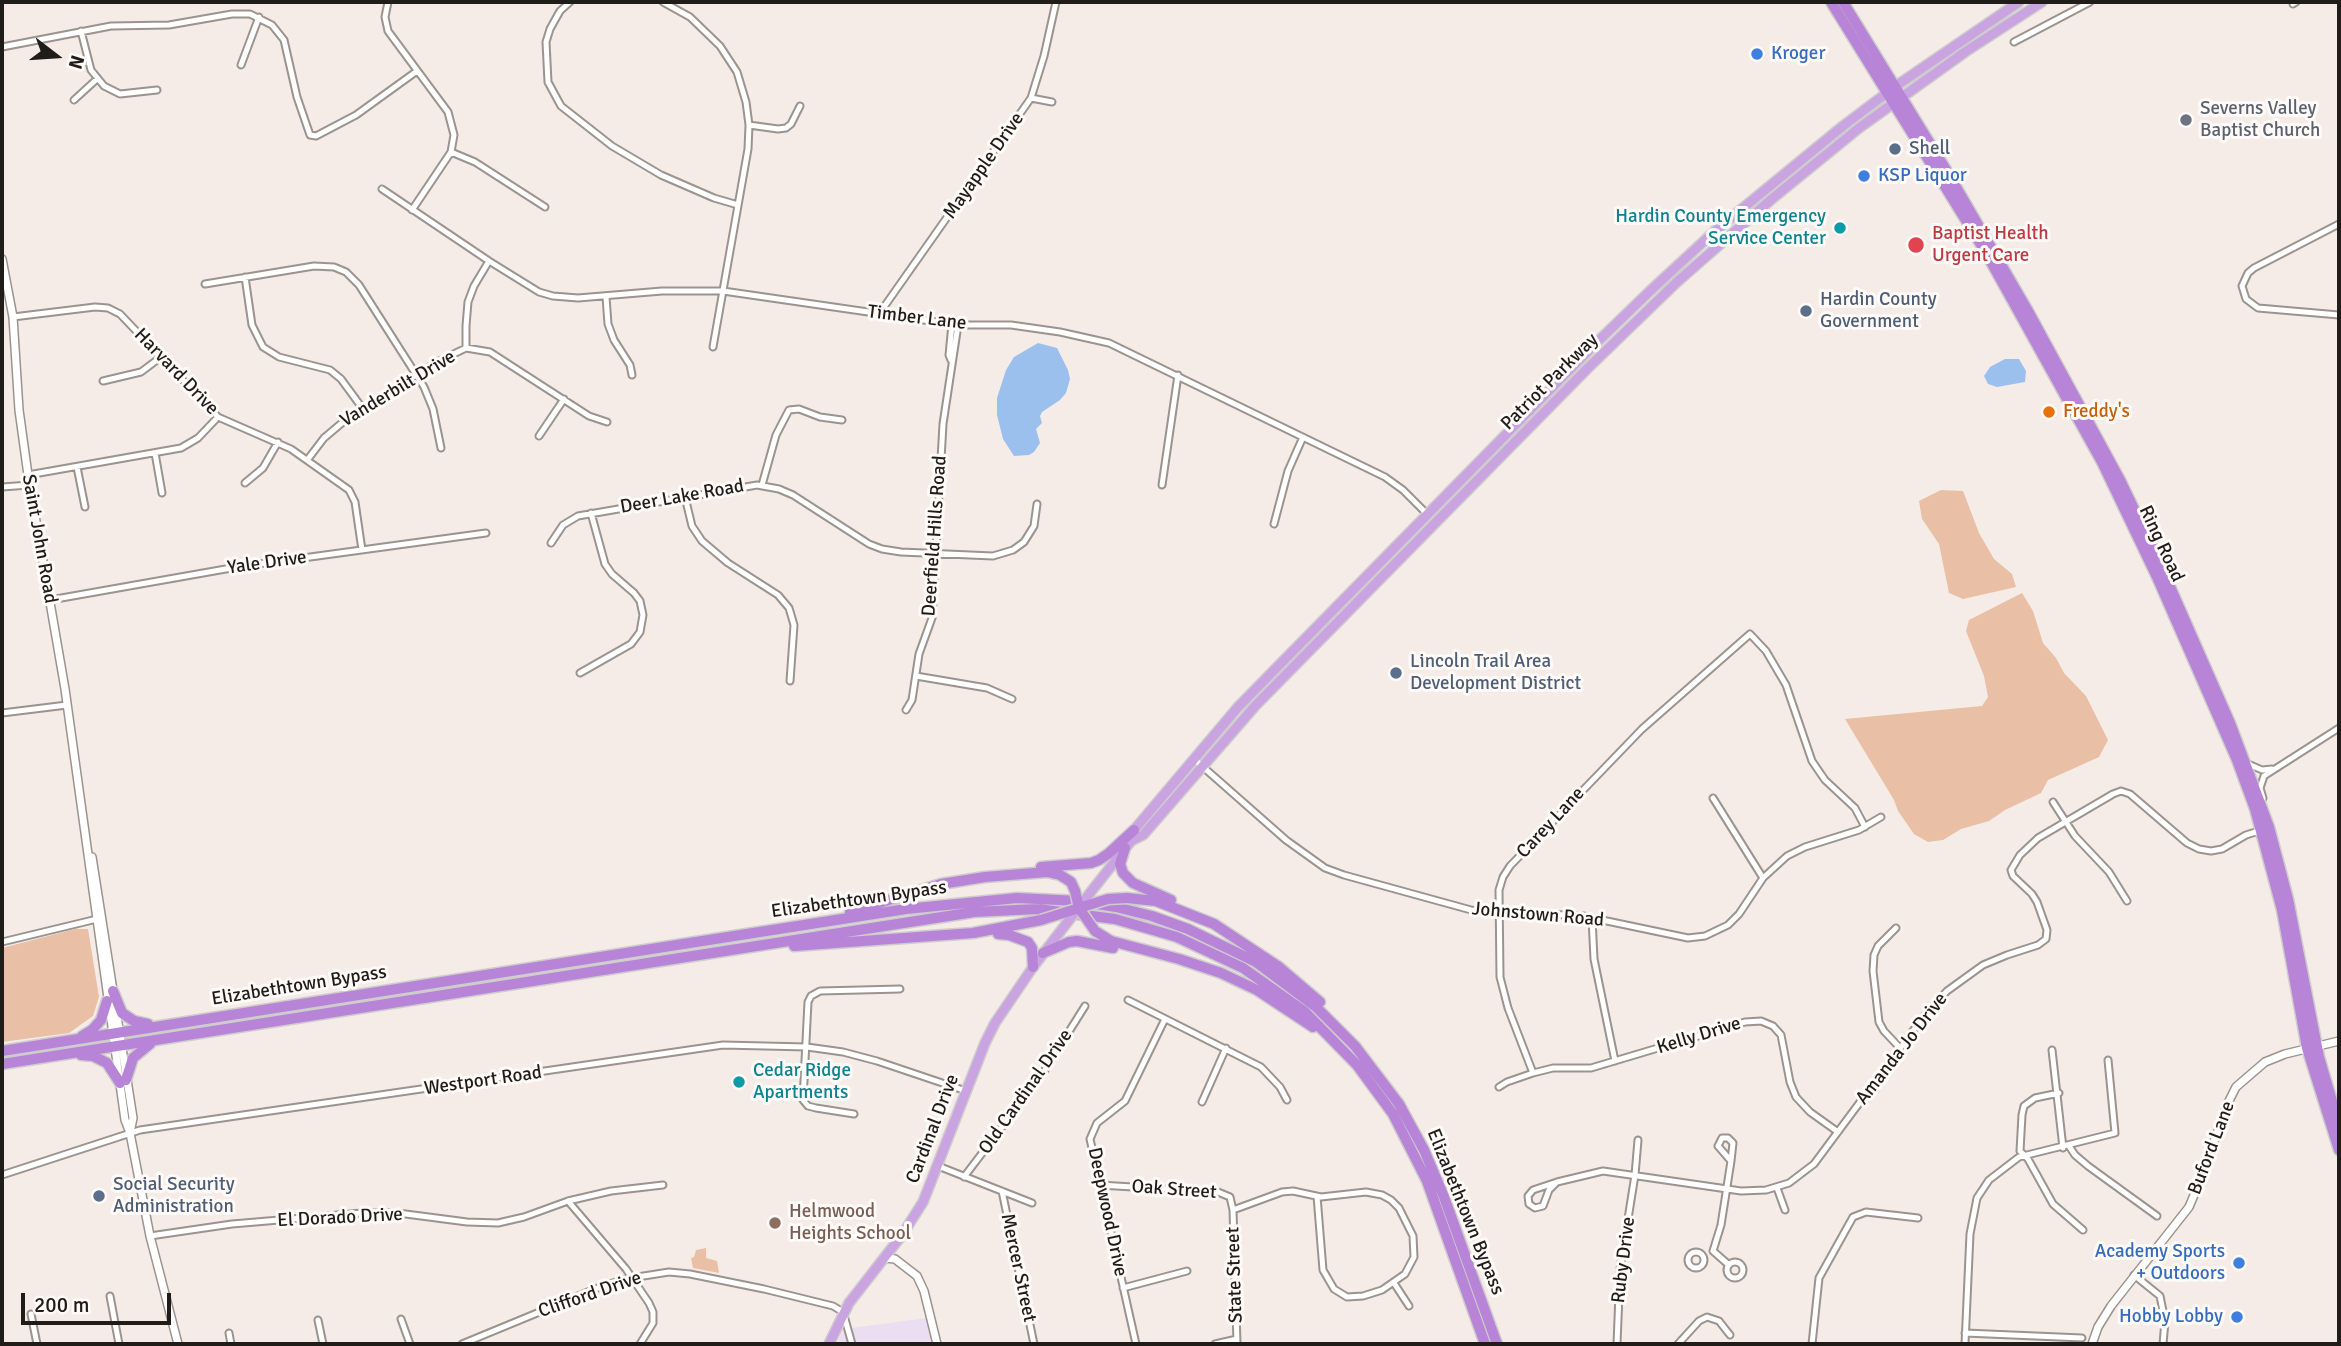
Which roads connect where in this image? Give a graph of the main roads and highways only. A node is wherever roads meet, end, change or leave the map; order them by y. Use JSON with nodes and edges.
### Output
{"nodes":[{"id":1,"x":1831,"y":2,"type":"edge"},
{"id":2,"x":1843,"y":2,"type":"edge"},
{"id":3,"x":2019,"y":2,"type":"edge"},
{"id":4,"x":2042,"y":2,"type":"edge"},
{"id":5,"x":1891,"y":90,"type":"junction"},
{"id":6,"x":1898,"y":100,"type":"junction"},
{"id":7,"x":1198,"y":762,"type":"junction"},
{"id":8,"x":2265,"y":828,"type":"junction"},
{"id":9,"x":1130,"y":840,"type":"junction"},
{"id":10,"x":985,"y":877,"type":"junction"},
{"id":11,"x":1079,"y":908,"type":"junction"},
{"id":12,"x":1066,"y":924,"type":"joint"},
{"id":13,"x":1214,"y":924,"type":"junction"},
{"id":14,"x":973,"y":933,"type":"junction"},
{"id":15,"x":711,"y":940,"type":"junction"},
{"id":16,"x":737,"y":949,"type":"junction"},
{"id":17,"x":1043,"y":953,"type":"junction"},
{"id":18,"x":1151,"y":953,"type":"junction"},
{"id":19,"x":1032,"y":967,"type":"junction"},
{"id":20,"x":113,"y":990,"type":"road end"},
{"id":21,"x":107,"y":1001,"type":"road end"},
{"id":22,"x":163,"y":1025,"type":"junction"},
{"id":23,"x":165,"y":1039,"type":"junction"},
{"id":24,"x":58,"y":1042,"type":"junction"},
{"id":25,"x":1337,"y":1043,"type":"junction"},
{"id":26,"x":1355,"y":1046,"type":"junction"},
{"id":27,"x":2312,"y":1047,"type":"junction"},
{"id":28,"x":2,"y":1051,"type":"edge"},
{"id":29,"x":60,"y":1055,"type":"junction"},
{"id":30,"x":2,"y":1064,"type":"edge"},
{"id":31,"x":2339,"y":1125,"type":"edge"},
{"id":32,"x":2339,"y":1150,"type":"edge"},
{"id":33,"x":830,"y":1344,"type":"edge"},
{"id":34,"x":1485,"y":1344,"type":"edge"},
{"id":35,"x":1497,"y":1344,"type":"edge"}],
"edges":[{"from":1,"to":5,"type":"highway","name":"Ring Road"},
{"from":2,"to":5,"type":"highway","name":"Ring Road"},
{"from":3,"to":5,"type":"main road","name":"Patriot Parkway"},
{"from":4,"to":6,"type":"main road","name":"Patriot Parkway"},
{"from":5,"to":6,"type":"highway","name":"Ring Road"},
{"from":5,"to":7,"type":"main road","name":"Patriot Parkway"},
{"from":6,"to":7,"type":"main road","name":"Patriot Parkway"},
{"from":6,"to":8,"type":"highway","name":"Ring Road"},
{"from":6,"to":8,"type":"highway","name":"Ring Road"},
{"from":7,"to":9,"type":"main road","name":"Patriot Parkway"},
{"from":8,"to":27,"type":"highway","name":"Ring Road"},
{"from":9,"to":10,"type":"highway"},
{"from":9,"to":11,"type":"main road","name":"Patriot Parkway","bridge":true},
{"from":9,"to":13,"type":"highway"},
{"from":10,"to":11,"type":"highway","bridge":true},
{"from":10,"to":15,"type":"highway"},
{"from":11,"to":12,"type":"main road","name":"Patriot Parkway","bridge":true},
{"from":11,"to":13,"type":"highway","bridge":true},
{"from":11,"to":14,"type":"highway","bridge":true},
{"from":11,"to":18,"type":"highway","bridge":true},
{"from":12,"to":17,"type":"main road","name":"Cardinal Drive"},
{"from":13,"to":26,"type":"highway"},
{"from":14,"to":16,"type":"highway"},
{"from":14,"to":19,"type":"highway"},
{"from":15,"to":22,"type":"highway","name":"Elizabethtown Bypass"},
{"from":15,"to":26,"type":"highway","name":"Elizabethtown Bypass"},
{"from":16,"to":23,"type":"highway","name":"Elizabethtown Bypass"},
{"from":16,"to":25,"type":"highway","name":"Elizabethtown Bypass"},
{"from":17,"to":18,"type":"highway"},
{"from":17,"to":19,"type":"main road","name":"Cardinal Drive"},
{"from":18,"to":25,"type":"highway"},
{"from":19,"to":33,"type":"main road","name":"Cardinal Drive"},
{"from":20,"to":22,"type":"highway"},
{"from":21,"to":24,"type":"highway"},
{"from":22,"to":24,"type":"highway","name":"Elizabethtown Bypass"},
{"from":23,"to":29,"type":"highway","name":"Elizabethtown Bypass"},
{"from":23,"to":29,"type":"highway"},
{"from":24,"to":28,"type":"highway","name":"Elizabethtown Bypass"},
{"from":25,"to":34,"type":"highway","name":"Elizabethtown Bypass"},
{"from":26,"to":35,"type":"highway","name":"Elizabethtown Bypass"},
{"from":27,"to":31,"type":"highway","name":"Ring Road"},
{"from":27,"to":32,"type":"highway","name":"Ring Road"},
{"from":29,"to":30,"type":"highway","name":"Elizabethtown Bypass"}]}
